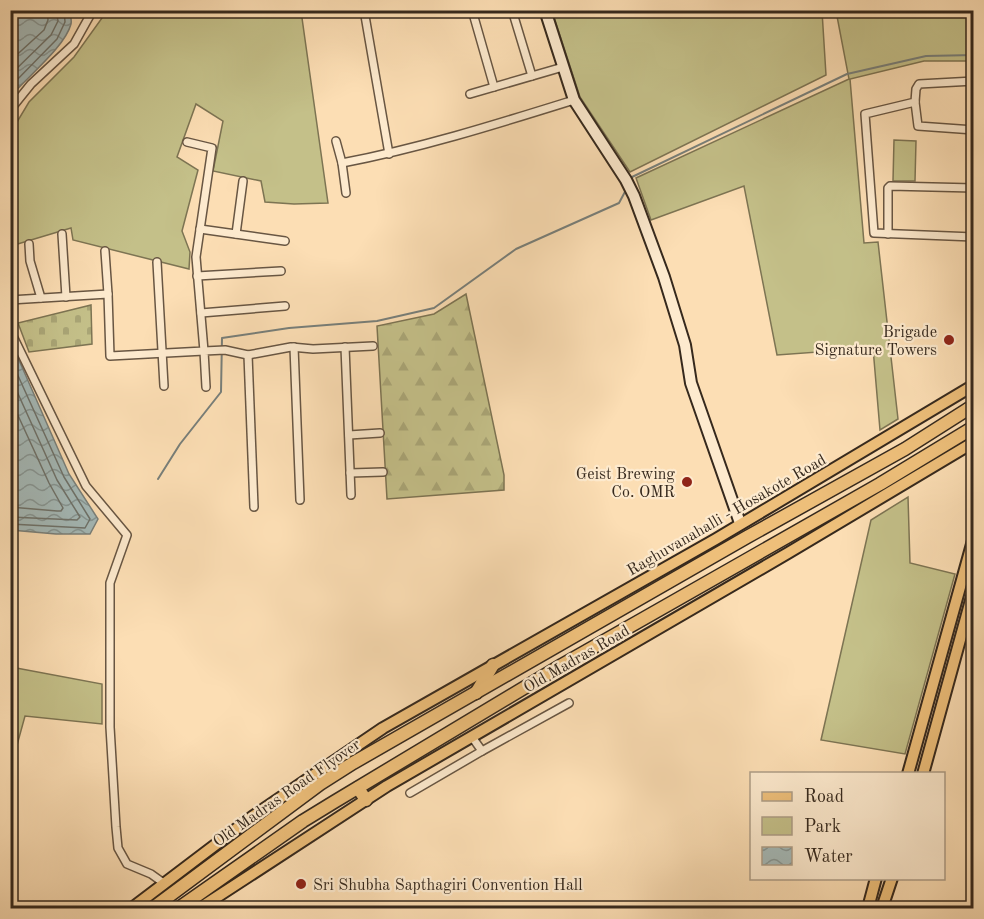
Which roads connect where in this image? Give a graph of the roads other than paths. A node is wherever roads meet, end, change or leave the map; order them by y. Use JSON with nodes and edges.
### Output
{"nodes":[{"id":1,"x":93,"y":10,"type":"edge"},
{"id":2,"x":364,"y":10,"type":"edge"},
{"id":3,"x":472,"y":10,"type":"edge"},
{"id":4,"x":512,"y":10,"type":"edge"},
{"id":5,"x":545,"y":10,"type":"edge"},
{"id":6,"x":563,"y":67,"type":"junction"},
{"id":7,"x":532,"y":76,"type":"junction"},
{"id":8,"x":974,"y":81,"type":"edge"},
{"id":9,"x":494,"y":87,"type":"junction"},
{"id":10,"x":470,"y":94,"type":"dead end"},
{"id":11,"x":574,"y":99,"type":"junction"},
{"id":12,"x":915,"y":102,"type":"junction"},
{"id":13,"x":10,"y":111,"type":"edge"},
{"id":14,"x":974,"y":130,"type":"edge"},
{"id":15,"x":336,"y":141,"type":"dead end"},
{"id":16,"x":187,"y":142,"type":"dead end"},
{"id":17,"x":389,"y":154,"type":"junction"},
{"id":18,"x":342,"y":163,"type":"junction"},
{"id":19,"x":243,"y":181,"type":"dead end"},
{"id":20,"x":974,"y":188,"type":"edge"},
{"id":21,"x":346,"y":193,"type":"dead end"},
{"id":22,"x":200,"y":229,"type":"junction"},
{"id":23,"x":62,"y":234,"type":"dead end"},
{"id":24,"x":236,"y":234,"type":"junction"},
{"id":25,"x":888,"y":234,"type":"junction"},
{"id":26,"x":974,"y":237,"type":"edge"},
{"id":27,"x":285,"y":241,"type":"dead end"},
{"id":28,"x":29,"y":244,"type":"dead end"},
{"id":29,"x":105,"y":251,"type":"dead end"},
{"id":30,"x":157,"y":262,"type":"dead end"},
{"id":31,"x":280,"y":271,"type":"dead end"},
{"id":32,"x":197,"y":276,"type":"junction"},
{"id":33,"x":108,"y":294,"type":"junction"},
{"id":34,"x":66,"y":297,"type":"junction"},
{"id":35,"x":41,"y":298,"type":"junction"},
{"id":36,"x":10,"y":300,"type":"edge"},
{"id":37,"x":285,"y":306,"type":"dead end"},
{"id":38,"x":201,"y":313,"type":"junction"},
{"id":39,"x":10,"y":330,"type":"edge"},
{"id":40,"x":373,"y":346,"type":"dead end"},
{"id":41,"x":294,"y":347,"type":"junction"},
{"id":42,"x":345,"y":347,"type":"junction"},
{"id":43,"x":204,"y":351,"type":"junction"},
{"id":44,"x":163,"y":353,"type":"junction"},
{"id":45,"x":248,"y":355,"type":"junction"},
{"id":46,"x":164,"y":386,"type":"dead end"},
{"id":47,"x":206,"y":387,"type":"dead end"},
{"id":48,"x":969,"y":388,"type":"edge"},
{"id":49,"x":972,"y":407,"type":"edge"},
{"id":50,"x":974,"y":427,"type":"edge"},
{"id":51,"x":380,"y":433,"type":"dead end"},
{"id":52,"x":349,"y":435,"type":"junction"},
{"id":53,"x":974,"y":442,"type":"edge"},
{"id":54,"x":383,"y":472,"type":"dead end"},
{"id":55,"x":350,"y":473,"type":"junction"},
{"id":56,"x":351,"y":495,"type":"dead end"},
{"id":57,"x":300,"y":500,"type":"dead end"},
{"id":58,"x":254,"y":507,"type":"dead end"},
{"id":59,"x":740,"y":523,"type":"junction"},
{"id":60,"x":974,"y":537,"type":"edge"},
{"id":61,"x":974,"y":589,"type":"edge"},
{"id":62,"x":492,"y":665,"type":"junction"},
{"id":63,"x":475,"y":694,"type":"junction"},
{"id":64,"x":569,"y":703,"type":"dead end"},
{"id":65,"x":472,"y":737,"type":"junction"},
{"id":66,"x":482,"y":751,"type":"junction"},
{"id":67,"x":909,"y":772,"type":"edge"},
{"id":68,"x":924,"y":772,"type":"edge"},
{"id":69,"x":358,"y":788,"type":"junction"},
{"id":70,"x":410,"y":793,"type":"dead end"},
{"id":71,"x":366,"y":800,"type":"junction"},
{"id":72,"x":876,"y":880,"type":"edge"},
{"id":73,"x":892,"y":880,"type":"edge"},
{"id":74,"x":165,"y":884,"type":"junction"},
{"id":75,"x":182,"y":906,"type":"edge"},
{"id":76,"x":132,"y":909,"type":"edge"},
{"id":77,"x":153,"y":909,"type":"edge"},
{"id":78,"x":200,"y":909,"type":"edge"},
{"id":79,"x":867,"y":909,"type":"edge"},
{"id":80,"x":882,"y":909,"type":"edge"}],
"edges":[{"from":1,"to":13,"type":"street"},
{"from":2,"to":17,"type":"street"},
{"from":3,"to":9,"type":"street"},
{"from":4,"to":7,"type":"street"},
{"from":5,"to":6,"type":"main road"},
{"from":6,"to":7,"type":"street"},
{"from":6,"to":11,"type":"main road"},
{"from":7,"to":9,"type":"street"},
{"from":8,"to":12,"type":"street"},
{"from":9,"to":10,"type":"street"},
{"from":11,"to":17,"type":"street"},
{"from":11,"to":59,"type":"main road"},
{"from":12,"to":14,"type":"street"},
{"from":12,"to":25,"type":"street"},
{"from":15,"to":18,"type":"street"},
{"from":16,"to":22,"type":"street"},
{"from":17,"to":18,"type":"street"},
{"from":18,"to":21,"type":"street"},
{"from":19,"to":24,"type":"street"},
{"from":20,"to":25,"type":"street"},
{"from":22,"to":24,"type":"street"},
{"from":22,"to":32,"type":"street"},
{"from":23,"to":34,"type":"street"},
{"from":24,"to":27,"type":"street"},
{"from":25,"to":26,"type":"street"},
{"from":28,"to":35,"type":"street"},
{"from":29,"to":33,"type":"street"},
{"from":30,"to":44,"type":"street"},
{"from":31,"to":32,"type":"street"},
{"from":32,"to":38,"type":"street"},
{"from":33,"to":34,"type":"street"},
{"from":33,"to":44,"type":"street"},
{"from":34,"to":35,"type":"street"},
{"from":35,"to":36,"type":"street"},
{"from":37,"to":38,"type":"street"},
{"from":38,"to":43,"type":"street"},
{"from":39,"to":74,"type":"street"},
{"from":40,"to":42,"type":"street"},
{"from":41,"to":42,"type":"street"},
{"from":41,"to":45,"type":"street"},
{"from":41,"to":57,"type":"street"},
{"from":42,"to":52,"type":"street"},
{"from":43,"to":44,"type":"street"},
{"from":43,"to":45,"type":"street"},
{"from":43,"to":47,"type":"street"},
{"from":44,"to":46,"type":"street"},
{"from":45,"to":58,"type":"street"},
{"from":48,"to":49,"type":"main road"},
{"from":48,"to":59,"type":"main road","name":"Raghuvanahalli - Hosakote Road"},
{"from":49,"to":63,"type":"highway","name":"Old Madras Road"},
{"from":50,"to":69,"type":"highway","name":"Old Madras Road"},
{"from":51,"to":52,"type":"street"},
{"from":52,"to":55,"type":"street"},
{"from":53,"to":65,"type":"main road","name":"Old Madras Road"},
{"from":54,"to":55,"type":"street"},
{"from":55,"to":56,"type":"street"},
{"from":59,"to":62,"type":"main road","name":"Raghuvanahalli - Hosakote Road"},
{"from":60,"to":67,"type":"main road"},
{"from":61,"to":68,"type":"main road"},
{"from":62,"to":63,"type":"highway"},
{"from":62,"to":74,"type":"main road","name":"Raghuvanahalli - Hosakote Road"},
{"from":63,"to":77,"type":"highway","name":"Old Madras Road Flyover"},
{"from":64,"to":66,"type":"street"},
{"from":65,"to":66,"type":"street"},
{"from":65,"to":71,"type":"main road","name":"Old Madras Road"},
{"from":66,"to":70,"type":"street"},
{"from":69,"to":71,"type":"highway"},
{"from":69,"to":75,"type":"highway","name":"Old Madras Road Flyover"},
{"from":71,"to":78,"type":"main road","name":"Old Madras Road"},
{"from":72,"to":79,"type":"main road"},
{"from":73,"to":80,"type":"main road"},
{"from":74,"to":76,"type":"main road","name":"Raghuvanahalli - Hosakote Road"}]}
